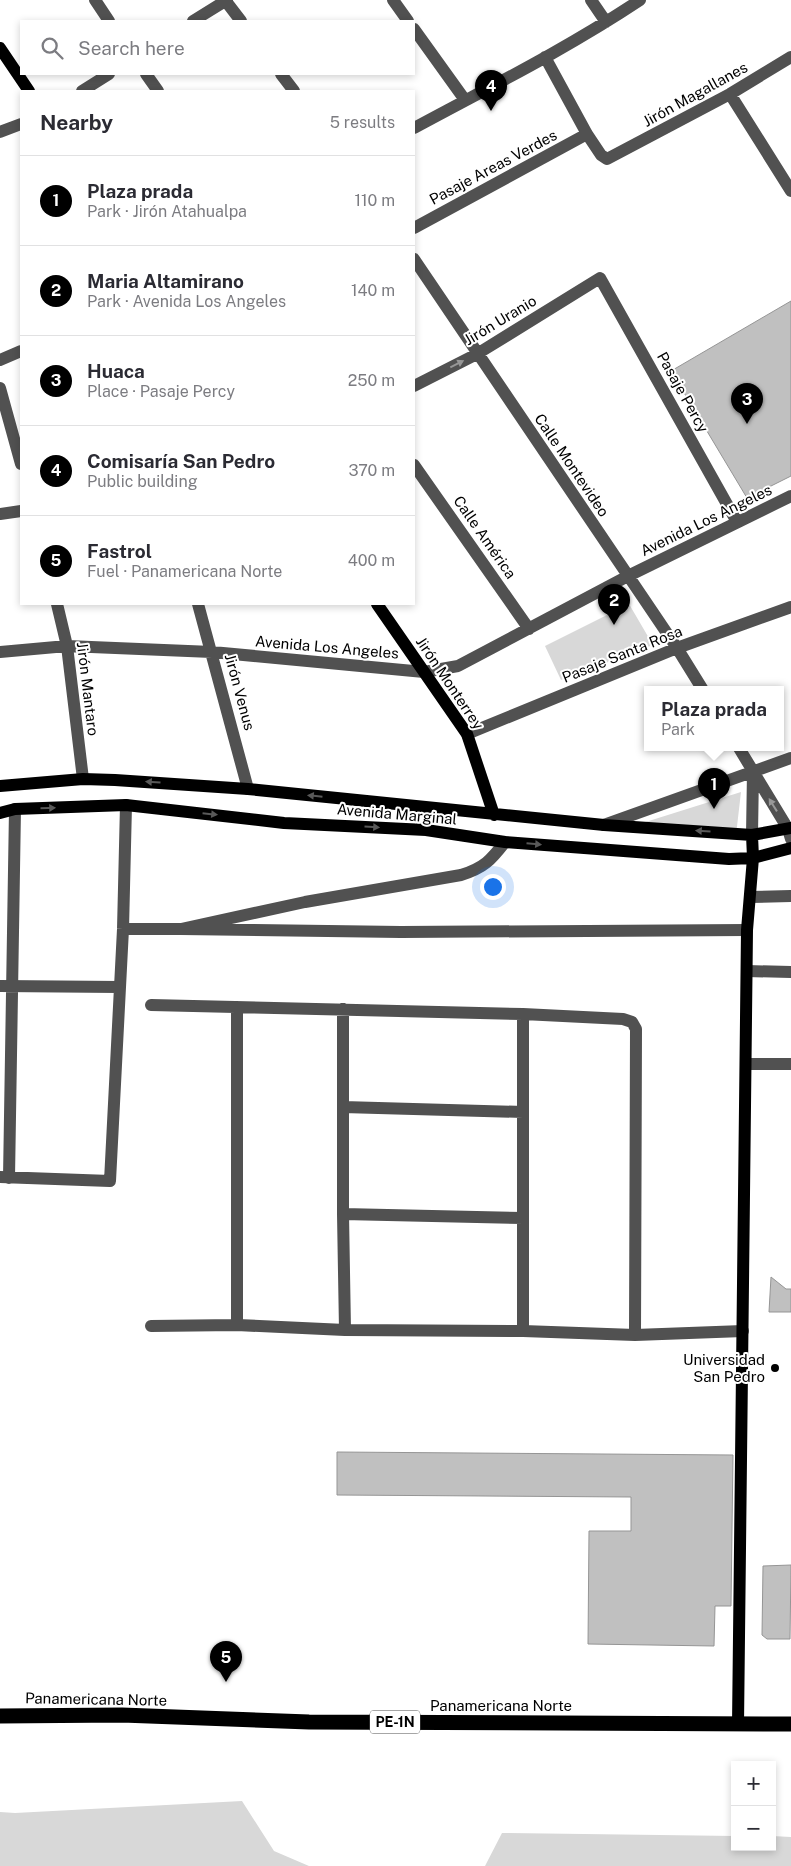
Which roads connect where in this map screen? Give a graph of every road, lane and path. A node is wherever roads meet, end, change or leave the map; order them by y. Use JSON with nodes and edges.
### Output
{"nodes":[{"id":1,"x":95,"y":0,"type":"edge"},
{"id":2,"x":226,"y":0,"type":"edge"},
{"id":3,"x":392,"y":0,"type":"edge"},
{"id":4,"x":591,"y":0,"type":"edge"},
{"id":5,"x":640,"y":0,"type":"edge"},
{"id":6,"x":108,"y":20,"type":"edge"},
{"id":7,"x":194,"y":20,"type":"edge"},
{"id":8,"x":240,"y":20,"type":"edge"},
{"id":9,"x":407,"y":20,"type":"edge"},
{"id":10,"x":606,"y":22,"type":"junction"},
{"id":11,"x":415,"y":30,"type":"edge"},
{"id":12,"x":0,"y":48,"type":"edge"},
{"id":13,"x":791,"y":57,"type":"edge"},
{"id":14,"x":545,"y":58,"type":"junction"},
{"id":15,"x":107,"y":75,"type":"edge"},
{"id":16,"x":147,"y":75,"type":"edge"},
{"id":17,"x":282,"y":75,"type":"edge"},
{"id":18,"x":28,"y":90,"type":"edge"},
{"id":19,"x":84,"y":90,"type":"edge"},
{"id":20,"x":157,"y":90,"type":"edge"},
{"id":21,"x":293,"y":90,"type":"edge"},
{"id":22,"x":730,"y":94,"type":"junction"},
{"id":23,"x":465,"y":100,"type":"junction"},
{"id":24,"x":20,"y":124,"type":"edge"},
{"id":25,"x":415,"y":127,"type":"edge"},
{"id":26,"x":0,"y":132,"type":"edge"},
{"id":27,"x":587,"y":134,"type":"junction"},
{"id":28,"x":791,"y":191,"type":"edge"},
{"id":29,"x":415,"y":227,"type":"edge"},
{"id":30,"x":415,"y":261,"type":"edge"},
{"id":31,"x":600,"y":278,"type":"joint"},
{"id":32,"x":20,"y":351,"type":"edge"},
{"id":33,"x":477,"y":354,"type":"junction"},
{"id":34,"x":0,"y":360,"type":"edge"},
{"id":35,"x":415,"y":385,"type":"edge"},
{"id":36,"x":0,"y":388,"type":"edge"},
{"id":37,"x":20,"y":460,"type":"edge"},
{"id":38,"x":415,"y":466,"type":"edge"},
{"id":39,"x":791,"y":496,"type":"edge"},
{"id":40,"x":20,"y":510,"type":"edge"},
{"id":41,"x":0,"y":514,"type":"edge"},
{"id":42,"x":737,"y":522,"type":"junction"},
{"id":43,"x":628,"y":576,"type":"junction"},
{"id":44,"x":57,"y":605,"type":"edge"},
{"id":45,"x":198,"y":605,"type":"edge"},
{"id":46,"x":378,"y":605,"type":"edge"},
{"id":47,"x":791,"y":607,"type":"edge"},
{"id":48,"x":529,"y":629,"type":"junction"},
{"id":49,"x":67,"y":646,"type":"junction"},
{"id":50,"x":677,"y":648,"type":"junction"},
{"id":51,"x":0,"y":652,"type":"edge"},
{"id":52,"x":212,"y":652,"type":"junction"},
{"id":53,"x":424,"y":672,"type":"junction"},
{"id":54,"x":701,"y":686,"type":"edge"},
{"id":55,"x":467,"y":734,"type":"junction"},
{"id":56,"x":740,"y":751,"type":"edge"},
{"id":57,"x":791,"y":758,"type":"edge"},
{"id":58,"x":753,"y":771,"type":"junction"},
{"id":59,"x":83,"y":779,"type":"junction"},
{"id":60,"x":0,"y":786,"type":"edge"},
{"id":61,"x":248,"y":789,"type":"junction"},
{"id":62,"x":126,"y":805,"type":"junction"},
{"id":63,"x":15,"y":809,"type":"junction"},
{"id":64,"x":0,"y":813,"type":"edge"},
{"id":65,"x":494,"y":815,"type":"junction"},
{"id":66,"x":604,"y":825,"type":"junction"},
{"id":67,"x":790,"y":832,"type":"edge"},
{"id":68,"x":752,"y":834,"type":"junction"},
{"id":69,"x":505,"y":842,"type":"junction"},
{"id":70,"x":791,"y":848,"type":"edge"},
{"id":71,"x":753,"y":858,"type":"junction"},
{"id":72,"x":791,"y":896,"type":"edge"},
{"id":73,"x":750,"y":897,"type":"junction"},
{"id":74,"x":123,"y":929,"type":"junction"},
{"id":75,"x":181,"y":929,"type":"junction"},
{"id":76,"x":747,"y":930,"type":"junction"},
{"id":77,"x":747,"y":971,"type":"junction"},
{"id":78,"x":791,"y":972,"type":"edge"},
{"id":79,"x":6,"y":986,"type":"edge"},
{"id":80,"x":119,"y":987,"type":"junction"},
{"id":81,"x":151,"y":1005,"type":"dead end"},
{"id":82,"x":237,"y":1007,"type":"junction"},
{"id":83,"x":343,"y":1010,"type":"junction"},
{"id":84,"x":523,"y":1014,"type":"junction"},
{"id":85,"x":746,"y":1064,"type":"junction"},
{"id":86,"x":791,"y":1064,"type":"edge"},
{"id":87,"x":343,"y":1107,"type":"junction"},
{"id":88,"x":523,"y":1112,"type":"junction"},
{"id":89,"x":4,"y":1178,"type":"edge"},
{"id":90,"x":343,"y":1214,"type":"junction"},
{"id":91,"x":523,"y":1218,"type":"junction"},
{"id":92,"x":151,"y":1326,"type":"dead end"},
{"id":93,"x":238,"y":1326,"type":"junction"},
{"id":94,"x":345,"y":1330,"type":"junction"},
{"id":95,"x":523,"y":1331,"type":"junction"},
{"id":96,"x":743,"y":1331,"type":"junction"},
{"id":97,"x":635,"y":1335,"type":"junction"},
{"id":98,"x":0,"y":1716,"type":"edge"},
{"id":99,"x":791,"y":1724,"type":"edge"},
{"id":100,"x":738,"y":1725,"type":"junction"}],
"edges":[{"from":1,"to":6,"type":"street"},
{"from":2,"to":7,"type":"street"},
{"from":2,"to":8,"type":"street"},
{"from":3,"to":9,"type":"street"},
{"from":4,"to":10,"type":"street"},
{"from":5,"to":10,"type":"street"},
{"from":10,"to":14,"type":"street"},
{"from":11,"to":23,"type":"street"},
{"from":12,"to":18,"type":"main road"},
{"from":13,"to":22,"type":"street","name":"Jirón Magallanes"},
{"from":14,"to":23,"type":"street"},
{"from":14,"to":27,"type":"street"},
{"from":15,"to":19,"type":"street"},
{"from":16,"to":20,"type":"street"},
{"from":17,"to":21,"type":"street"},
{"from":22,"to":27,"type":"street","name":"Jirón Magallanes"},
{"from":22,"to":28,"type":"street"},
{"from":23,"to":25,"type":"street"},
{"from":24,"to":26,"type":"street"},
{"from":27,"to":29,"type":"street","name":"Pasaje Areas Verdes"},
{"from":30,"to":33,"type":"street","name":"Calle Montevideo"},
{"from":31,"to":33,"type":"street","name":"Jirón Uranio"},
{"from":31,"to":42,"type":"street","name":"Pasaje Percy"},
{"from":32,"to":34,"type":"street"},
{"from":35,"to":33,"type":"street","name":"Jirón Uranio","one_way":true},
{"from":33,"to":43,"type":"street","name":"Calle Montevideo"},
{"from":36,"to":37,"type":"street"},
{"from":38,"to":48,"type":"street","name":"Calle América"},
{"from":39,"to":42,"type":"street","name":"Avenida Los Angeles"},
{"from":40,"to":41,"type":"street"},
{"from":42,"to":43,"type":"street","name":"Avenida Los Angeles"},
{"from":43,"to":48,"type":"street","name":"Avenida Los Angeles"},
{"from":43,"to":50,"type":"street","name":"Calle Montevideo"},
{"from":44,"to":49,"type":"street","name":"Jirón Mantaro"},
{"from":45,"to":52,"type":"street","name":"Jirón Venus"},
{"from":46,"to":53,"type":"main road","name":"Jirón Monterrey"},
{"from":47,"to":50,"type":"street","name":"Pasaje Santa Rosa"},
{"from":48,"to":53,"type":"street","name":"Avenida Los Angeles"},
{"from":49,"to":51,"type":"street","name":"Avenida Los Angeles"},
{"from":49,"to":52,"type":"street","name":"Avenida Los Angeles"},
{"from":49,"to":59,"type":"street","name":"Jirón Mantaro"},
{"from":50,"to":54,"type":"street","name":"Calle Montevideo"},
{"from":50,"to":55,"type":"street","name":"Pasaje Santa Rosa"},
{"from":52,"to":53,"type":"street","name":"Avenida Los Angeles"},
{"from":52,"to":61,"type":"street","name":"Jirón Venus"},
{"from":53,"to":55,"type":"main road","name":"Jirón Monterrey"},
{"from":55,"to":65,"type":"main road","name":"Jirón Monterrey"},
{"from":56,"to":58,"type":"street"},
{"from":57,"to":58,"type":"street"},
{"from":58,"to":66,"type":"street"},
{"from":67,"to":58,"type":"street","one_way":true},
{"from":58,"to":68,"type":"street"},
{"from":59,"to":60,"type":"main road","name":"Avenida Marginal"},
{"from":61,"to":59,"type":"main road","name":"Avenida Marginal","one_way":true},
{"from":65,"to":61,"type":"main road","name":"Avenida Marginal","one_way":true},
{"from":63,"to":62,"type":"main road","name":"Avenida Marginal","one_way":true},
{"from":62,"to":69,"type":"main road","name":"Avenida Marginal","one_way":true},
{"from":62,"to":74,"type":"street"},
{"from":63,"to":64,"type":"main road","name":"Avenida Marginal"},
{"from":63,"to":79,"type":"street"},
{"from":65,"to":66,"type":"main road","name":"Avenida Marginal"},
{"from":68,"to":66,"type":"main road","name":"Avenida Marginal","one_way":true},
{"from":67,"to":68,"type":"main road","name":"Avenida Marginal"},
{"from":68,"to":71,"type":"main road"},
{"from":69,"to":71,"type":"main road","name":"Avenida Marginal","one_way":true},
{"from":69,"to":75,"type":"street"},
{"from":70,"to":71,"type":"main road","name":"Avenida Marginal"},
{"from":71,"to":73,"type":"main road"},
{"from":72,"to":73,"type":"street"},
{"from":73,"to":76,"type":"main road"},
{"from":74,"to":75,"type":"street"},
{"from":74,"to":80,"type":"street"},
{"from":75,"to":76,"type":"street"},
{"from":76,"to":77,"type":"main road"},
{"from":77,"to":78,"type":"street"},
{"from":77,"to":85,"type":"main road"},
{"from":79,"to":80,"type":"street"},
{"from":79,"to":89,"type":"street"},
{"from":80,"to":89,"type":"street"},
{"from":81,"to":82,"type":"street"},
{"from":82,"to":83,"type":"street"},
{"from":82,"to":93,"type":"street"},
{"from":83,"to":84,"type":"street"},
{"from":83,"to":87,"type":"street"},
{"from":84,"to":88,"type":"street"},
{"from":84,"to":97,"type":"street"},
{"from":85,"to":86,"type":"street"},
{"from":85,"to":96,"type":"main road"},
{"from":87,"to":88,"type":"street"},
{"from":87,"to":90,"type":"street"},
{"from":88,"to":91,"type":"street"},
{"from":90,"to":91,"type":"street"},
{"from":90,"to":94,"type":"street"},
{"from":91,"to":95,"type":"street"},
{"from":92,"to":93,"type":"street"},
{"from":93,"to":94,"type":"street"},
{"from":94,"to":95,"type":"street"},
{"from":95,"to":97,"type":"street"},
{"from":96,"to":97,"type":"street"},
{"from":96,"to":100,"type":"main road"},
{"from":98,"to":100,"type":"highway","name":"Panamericana Norte","number":"PE-1N"},
{"from":99,"to":100,"type":"highway","name":"Panamericana Norte","number":"PE-1N"}]}
